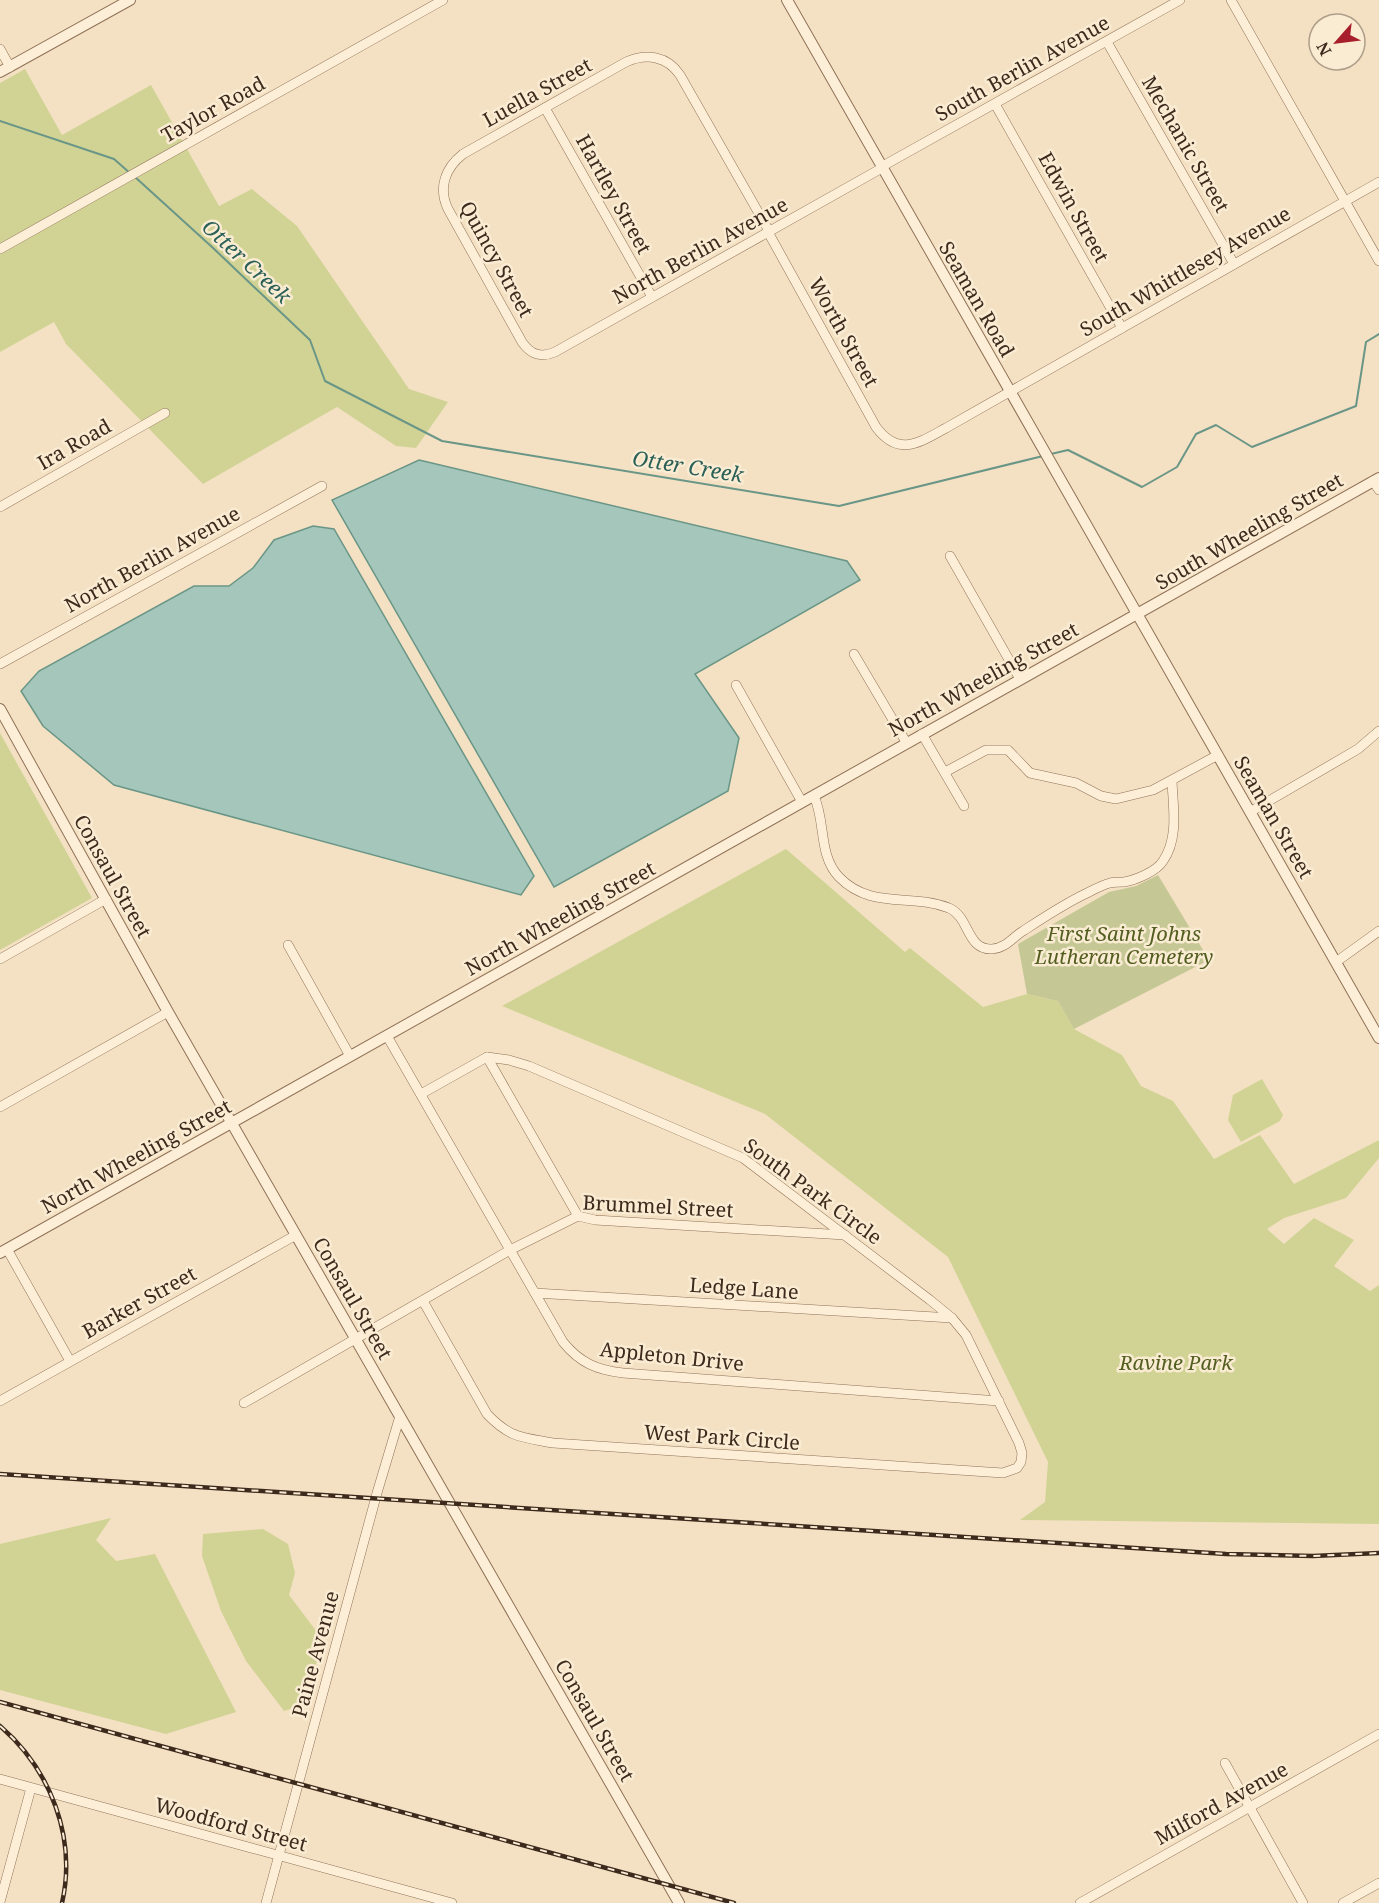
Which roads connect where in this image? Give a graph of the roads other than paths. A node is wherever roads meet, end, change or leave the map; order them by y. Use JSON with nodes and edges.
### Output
{"nodes":[{"id":1,"x":130,"y":0,"type":"edge"},
{"id":2,"x":443,"y":0,"type":"edge"},
{"id":3,"x":787,"y":0,"type":"edge"},
{"id":4,"x":1180,"y":0,"type":"edge"},
{"id":5,"x":1231,"y":0,"type":"edge"},
{"id":6,"x":1107,"y":42,"type":"junction"},
{"id":7,"x":0,"y":49,"type":"edge"},
{"id":8,"x":656,"y":58,"type":"joint"},
{"id":9,"x":5,"y":69,"type":"edge"},
{"id":10,"x":995,"y":104,"type":"junction"},
{"id":11,"x":545,"y":108,"type":"junction"},
{"id":12,"x":882,"y":167,"type":"junction"},
{"id":13,"x":445,"y":176,"type":"joint"},
{"id":14,"x":1379,"y":182,"type":"edge"},
{"id":15,"x":1345,"y":201,"type":"junction"},
{"id":16,"x":768,"y":232,"type":"junction"},
{"id":17,"x":0,"y":249,"type":"edge"},
{"id":18,"x":1379,"y":261,"type":"edge"},
{"id":19,"x":1234,"y":264,"type":"junction"},
{"id":20,"x":652,"y":297,"type":"junction"},
{"id":21,"x":1122,"y":328,"type":"junction"},
{"id":22,"x":533,"y":353,"type":"joint"},
{"id":23,"x":1010,"y":391,"type":"junction"},
{"id":24,"x":165,"y":413,"type":"dead end"},
{"id":25,"x":896,"y":444,"type":"joint"},
{"id":26,"x":1377,"y":483,"type":"edge"},
{"id":27,"x":322,"y":486,"type":"dead end"},
{"id":28,"x":0,"y":507,"type":"edge"},
{"id":29,"x":950,"y":556,"type":"dead end"},
{"id":30,"x":1137,"y":615,"type":"junction"},
{"id":31,"x":854,"y":654,"type":"dead end"},
{"id":32,"x":0,"y":664,"type":"edge"},
{"id":33,"x":1020,"y":680,"type":"junction"},
{"id":34,"x":736,"y":685,"type":"dead end"},
{"id":35,"x":0,"y":710,"type":"edge"},
{"id":36,"x":1379,"y":731,"type":"edge"},
{"id":37,"x":922,"y":734,"type":"junction"},
{"id":38,"x":906,"y":742,"type":"junction"},
{"id":39,"x":1218,"y":755,"type":"junction"},
{"id":40,"x":945,"y":772,"type":"junction"},
{"id":41,"x":1172,"y":781,"type":"junction"},
{"id":42,"x":814,"y":796,"type":"junction"},
{"id":43,"x":802,"y":802,"type":"junction"},
{"id":44,"x":964,"y":806,"type":"dead end"},
{"id":45,"x":1250,"y":812,"type":"junction"},
{"id":46,"x":106,"y":899,"type":"junction"},
{"id":47,"x":1379,"y":931,"type":"edge"},
{"id":48,"x":288,"y":945,"type":"dead end"},
{"id":49,"x":0,"y":959,"type":"edge"},
{"id":50,"x":1336,"y":962,"type":"junction"},
{"id":51,"x":168,"y":1012,"type":"junction"},
{"id":52,"x":387,"y":1036,"type":"junction"},
{"id":53,"x":1379,"y":1038,"type":"edge"},
{"id":54,"x":350,"y":1056,"type":"junction"},
{"id":55,"x":487,"y":1057,"type":"junction"},
{"id":56,"x":421,"y":1094,"type":"junction"},
{"id":57,"x":0,"y":1107,"type":"edge"},
{"id":58,"x":231,"y":1123,"type":"junction"},
{"id":59,"x":578,"y":1216,"type":"junction"},
{"id":60,"x":297,"y":1235,"type":"junction"},
{"id":61,"x":845,"y":1235,"type":"junction"},
{"id":62,"x":510,"y":1250,"type":"junction"},
{"id":63,"x":3,"y":1251,"type":"edge"},
{"id":64,"x":535,"y":1293,"type":"junction"},
{"id":65,"x":423,"y":1301,"type":"junction"},
{"id":66,"x":952,"y":1318,"type":"junction"},
{"id":67,"x":356,"y":1339,"type":"junction"},
{"id":68,"x":70,"y":1361,"type":"junction"},
{"id":69,"x":0,"y":1401,"type":"edge"},
{"id":70,"x":999,"y":1401,"type":"junction"},
{"id":71,"x":244,"y":1403,"type":"dead end"},
{"id":72,"x":400,"y":1416,"type":"junction"},
{"id":73,"x":1379,"y":1734,"type":"edge"},
{"id":74,"x":1225,"y":1763,"type":"dead end"},
{"id":75,"x":0,"y":1779,"type":"edge"},
{"id":76,"x":31,"y":1788,"type":"junction"},
{"id":77,"x":1249,"y":1808,"type":"junction"},
{"id":78,"x":279,"y":1856,"type":"junction"},
{"id":79,"x":1379,"y":1883,"type":"edge"},
{"id":80,"x":0,"y":1902,"type":"edge"},
{"id":81,"x":266,"y":1903,"type":"edge"},
{"id":82,"x":452,"y":1903,"type":"edge"},
{"id":83,"x":679,"y":1903,"type":"edge"},
{"id":84,"x":1080,"y":1903,"type":"edge"},
{"id":85,"x":1303,"y":1903,"type":"edge"},
{"id":86,"x":1343,"y":1903,"type":"edge"}],
"edges":[{"from":1,"to":9,"type":"street"},
{"from":2,"to":17,"type":"street","name":"Taylor Road"},
{"from":3,"to":12,"type":"street","name":"Seaman Road"},
{"from":4,"to":6,"type":"street","name":"South Berlin Avenue"},
{"from":5,"to":15,"type":"street"},
{"from":6,"to":10,"type":"street","name":"South Berlin Avenue"},
{"from":6,"to":19,"type":"street","name":"Mechanic Street"},
{"from":7,"to":9,"type":"street"},
{"from":8,"to":11,"type":"street","name":"Luella Street"},
{"from":8,"to":16,"type":"street","name":"Worth Street"},
{"from":10,"to":12,"type":"street","name":"South Berlin Avenue"},
{"from":10,"to":21,"type":"street","name":"Edwin Street"},
{"from":11,"to":13,"type":"street","name":"Luella Street"},
{"from":11,"to":20,"type":"street","name":"Hartley Street"},
{"from":12,"to":16,"type":"street","name":"North Berlin Avenue"},
{"from":12,"to":23,"type":"street","name":"Seaman Road"},
{"from":13,"to":22,"type":"street","name":"Quincy Street"},
{"from":14,"to":15,"type":"street","name":"South Whittlesey Avenue"},
{"from":15,"to":18,"type":"street"},
{"from":15,"to":19,"type":"street","name":"South Whittlesey Avenue"},
{"from":16,"to":20,"type":"street","name":"North Berlin Avenue"},
{"from":16,"to":25,"type":"street","name":"Worth Street"},
{"from":19,"to":21,"type":"street","name":"South Whittlesey Avenue"},
{"from":20,"to":22,"type":"street","name":"North Berlin Avenue"},
{"from":21,"to":23,"type":"street","name":"South Whittlesey Avenue"},
{"from":23,"to":25,"type":"street","name":"South Whittlesey Avenue"},
{"from":23,"to":30,"type":"street","name":"Seaman Road"},
{"from":24,"to":28,"type":"street","name":"Ira Road"},
{"from":26,"to":30,"type":"street","name":"South Wheeling Street"},
{"from":27,"to":32,"type":"street","name":"North Berlin Avenue"},
{"from":29,"to":33,"type":"street"},
{"from":30,"to":33,"type":"street","name":"North Wheeling Street"},
{"from":30,"to":39,"type":"street","name":"Seaman Street"},
{"from":31,"to":38,"type":"street"},
{"from":33,"to":37,"type":"street","name":"North Wheeling Street"},
{"from":34,"to":43,"type":"street"},
{"from":35,"to":46,"type":"street","name":"Consaul Street"},
{"from":36,"to":45,"type":"street"},
{"from":37,"to":38,"type":"street","name":"North Wheeling Street"},
{"from":37,"to":40,"type":"street"},
{"from":38,"to":42,"type":"street","name":"North Wheeling Street"},
{"from":39,"to":41,"type":"street"},
{"from":39,"to":45,"type":"street","name":"Seaman Street"},
{"from":40,"to":41,"type":"street"},
{"from":40,"to":44,"type":"street"},
{"from":41,"to":42,"type":"street"},
{"from":42,"to":43,"type":"street","name":"North Wheeling Street"},
{"from":43,"to":52,"type":"street","name":"North Wheeling Street"},
{"from":45,"to":50,"type":"street","name":"Seaman Street"},
{"from":46,"to":49,"type":"street"},
{"from":46,"to":51,"type":"street","name":"Consaul Street"},
{"from":47,"to":50,"type":"street"},
{"from":48,"to":54,"type":"street"},
{"from":50,"to":53,"type":"street","name":"Seaman Street"},
{"from":51,"to":57,"type":"street"},
{"from":51,"to":58,"type":"street","name":"Consaul Street"},
{"from":52,"to":54,"type":"street","name":"North Wheeling Street"},
{"from":52,"to":56,"type":"street","name":"Appleton Drive"},
{"from":54,"to":58,"type":"street","name":"North Wheeling Street"},
{"from":55,"to":56,"type":"street"},
{"from":55,"to":59,"type":"street"},
{"from":55,"to":61,"type":"street","name":"South Park Circle"},
{"from":56,"to":62,"type":"street","name":"Appleton Drive"},
{"from":58,"to":60,"type":"street","name":"Consaul Street"},
{"from":58,"to":63,"type":"street","name":"North Wheeling Street"},
{"from":59,"to":61,"type":"street","name":"Brummel Street"},
{"from":59,"to":62,"type":"street","name":"Brummel Street"},
{"from":60,"to":67,"type":"street","name":"Consaul Street"},
{"from":60,"to":68,"type":"street","name":"Barker Street"},
{"from":61,"to":66,"type":"street","name":"South Park Circle"},
{"from":62,"to":64,"type":"street","name":"Appleton Drive"},
{"from":62,"to":65,"type":"street","name":"Brummel Street"},
{"from":63,"to":68,"type":"street"},
{"from":64,"to":66,"type":"street","name":"Ledge Lane"},
{"from":64,"to":70,"type":"street","name":"Appleton Drive"},
{"from":65,"to":67,"type":"street","name":"Brummel Street"},
{"from":65,"to":70,"type":"street","name":"West Park Circle"},
{"from":66,"to":70,"type":"street","name":"South Park Circle"},
{"from":67,"to":71,"type":"street","name":"Brummel Street"},
{"from":67,"to":72,"type":"street","name":"Consaul Street"},
{"from":68,"to":69,"type":"street","name":"Barker Street"},
{"from":72,"to":78,"type":"street","name":"Paine Avenue"},
{"from":72,"to":83,"type":"street","name":"Consaul Street"},
{"from":73,"to":77,"type":"street","name":"Milford Avenue"},
{"from":74,"to":77,"type":"street"},
{"from":75,"to":76,"type":"street","name":"Woodford Street"},
{"from":76,"to":78,"type":"street","name":"Woodford Street"},
{"from":76,"to":80,"type":"street"},
{"from":77,"to":84,"type":"street","name":"Milford Avenue"},
{"from":77,"to":85,"type":"street"},
{"from":78,"to":81,"type":"street","name":"Paine Avenue"},
{"from":78,"to":82,"type":"street","name":"Woodford Street"},
{"from":79,"to":86,"type":"street"}]}
